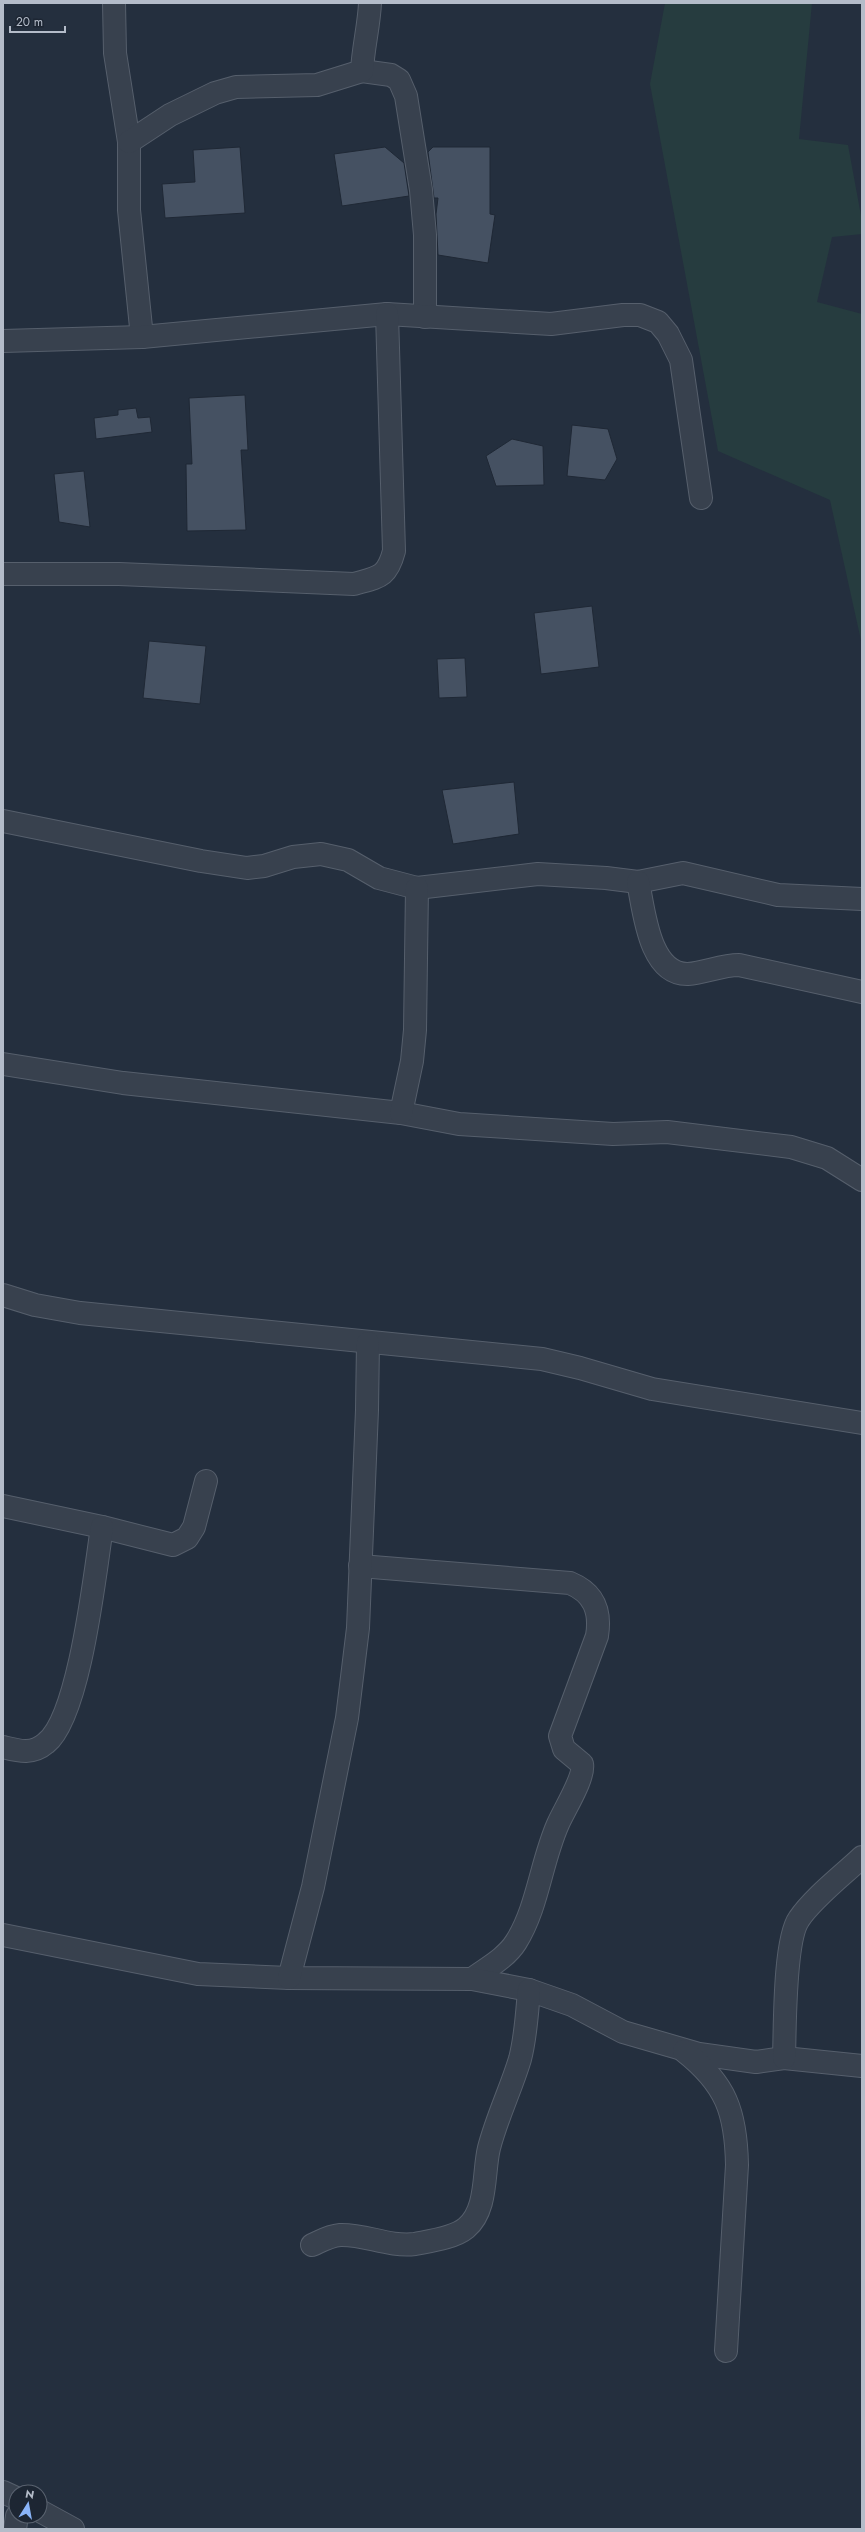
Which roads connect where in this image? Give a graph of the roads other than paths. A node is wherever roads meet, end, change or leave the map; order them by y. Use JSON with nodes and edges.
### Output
{"nodes":[{"id":1,"x":114,"y":3,"type":"edge"},
{"id":2,"x":370,"y":3,"type":"edge"},
{"id":3,"x":362,"y":71,"type":"junction"},
{"id":4,"x":129,"y":142,"type":"junction"},
{"id":5,"x":387,"y":314,"type":"junction"},
{"id":6,"x":425,"y":317,"type":"junction"},
{"id":7,"x":142,"y":336,"type":"junction"},
{"id":8,"x":3,"y":341,"type":"edge"},
{"id":9,"x":701,"y":498,"type":"dead end"},
{"id":10,"x":3,"y":574,"type":"edge"},
{"id":11,"x":3,"y":821,"type":"edge"},
{"id":12,"x":638,"y":882,"type":"junction"},
{"id":13,"x":418,"y":888,"type":"junction"},
{"id":14,"x":862,"y":899,"type":"edge"},
{"id":15,"x":862,"y":992,"type":"edge"},
{"id":16,"x":3,"y":1064,"type":"edge"},
{"id":17,"x":401,"y":1114,"type":"junction"},
{"id":18,"x":862,"y":1180,"type":"edge"},
{"id":19,"x":3,"y":1295,"type":"edge"},
{"id":20,"x":368,"y":1342,"type":"junction"},
{"id":21,"x":862,"y":1423,"type":"edge"},
{"id":22,"x":206,"y":1481,"type":"dead end"},
{"id":23,"x":3,"y":1506,"type":"edge"},
{"id":24,"x":102,"y":1526,"type":"junction"},
{"id":25,"x":360,"y":1566,"type":"junction"},
{"id":26,"x":3,"y":1747,"type":"edge"},
{"id":27,"x":862,"y":1857,"type":"edge"},
{"id":28,"x":3,"y":1935,"type":"edge"},
{"id":29,"x":289,"y":1978,"type":"junction"},
{"id":30,"x":472,"y":1979,"type":"junction"},
{"id":31,"x":529,"y":1990,"type":"junction"},
{"id":32,"x":681,"y":2049,"type":"junction"},
{"id":33,"x":784,"y":2058,"type":"junction"},
{"id":34,"x":862,"y":2066,"type":"edge"},
{"id":35,"x":312,"y":2246,"type":"dead end"},
{"id":36,"x":726,"y":2351,"type":"dead end"},
{"id":37,"x":48,"y":2515,"type":"edge"},
{"id":38,"x":73,"y":2529,"type":"edge"}],
"edges":[{"from":1,"to":4,"type":"street"},
{"from":2,"to":3,"type":"street"},
{"from":3,"to":4,"type":"street"},
{"from":3,"to":6,"type":"street"},
{"from":4,"to":7,"type":"street"},
{"from":5,"to":6,"type":"street"},
{"from":5,"to":7,"type":"street"},
{"from":5,"to":10,"type":"street"},
{"from":6,"to":9,"type":"street"},
{"from":7,"to":8,"type":"street"},
{"from":11,"to":13,"type":"street"},
{"from":12,"to":13,"type":"street"},
{"from":12,"to":14,"type":"street"},
{"from":12,"to":15,"type":"street"},
{"from":13,"to":17,"type":"street"},
{"from":16,"to":17,"type":"street"},
{"from":17,"to":18,"type":"street"},
{"from":19,"to":20,"type":"street"},
{"from":20,"to":21,"type":"street"},
{"from":20,"to":25,"type":"street"},
{"from":22,"to":24,"type":"street"},
{"from":23,"to":24,"type":"street"},
{"from":24,"to":26,"type":"street"},
{"from":25,"to":29,"type":"street"},
{"from":25,"to":30,"type":"street"},
{"from":27,"to":33,"type":"street"},
{"from":28,"to":29,"type":"street"},
{"from":29,"to":30,"type":"street"},
{"from":30,"to":31,"type":"street"},
{"from":31,"to":32,"type":"street"},
{"from":31,"to":35,"type":"street"},
{"from":32,"to":33,"type":"street"},
{"from":32,"to":36,"type":"street"},
{"from":33,"to":34,"type":"street"},
{"from":37,"to":38,"type":"street"}]}
